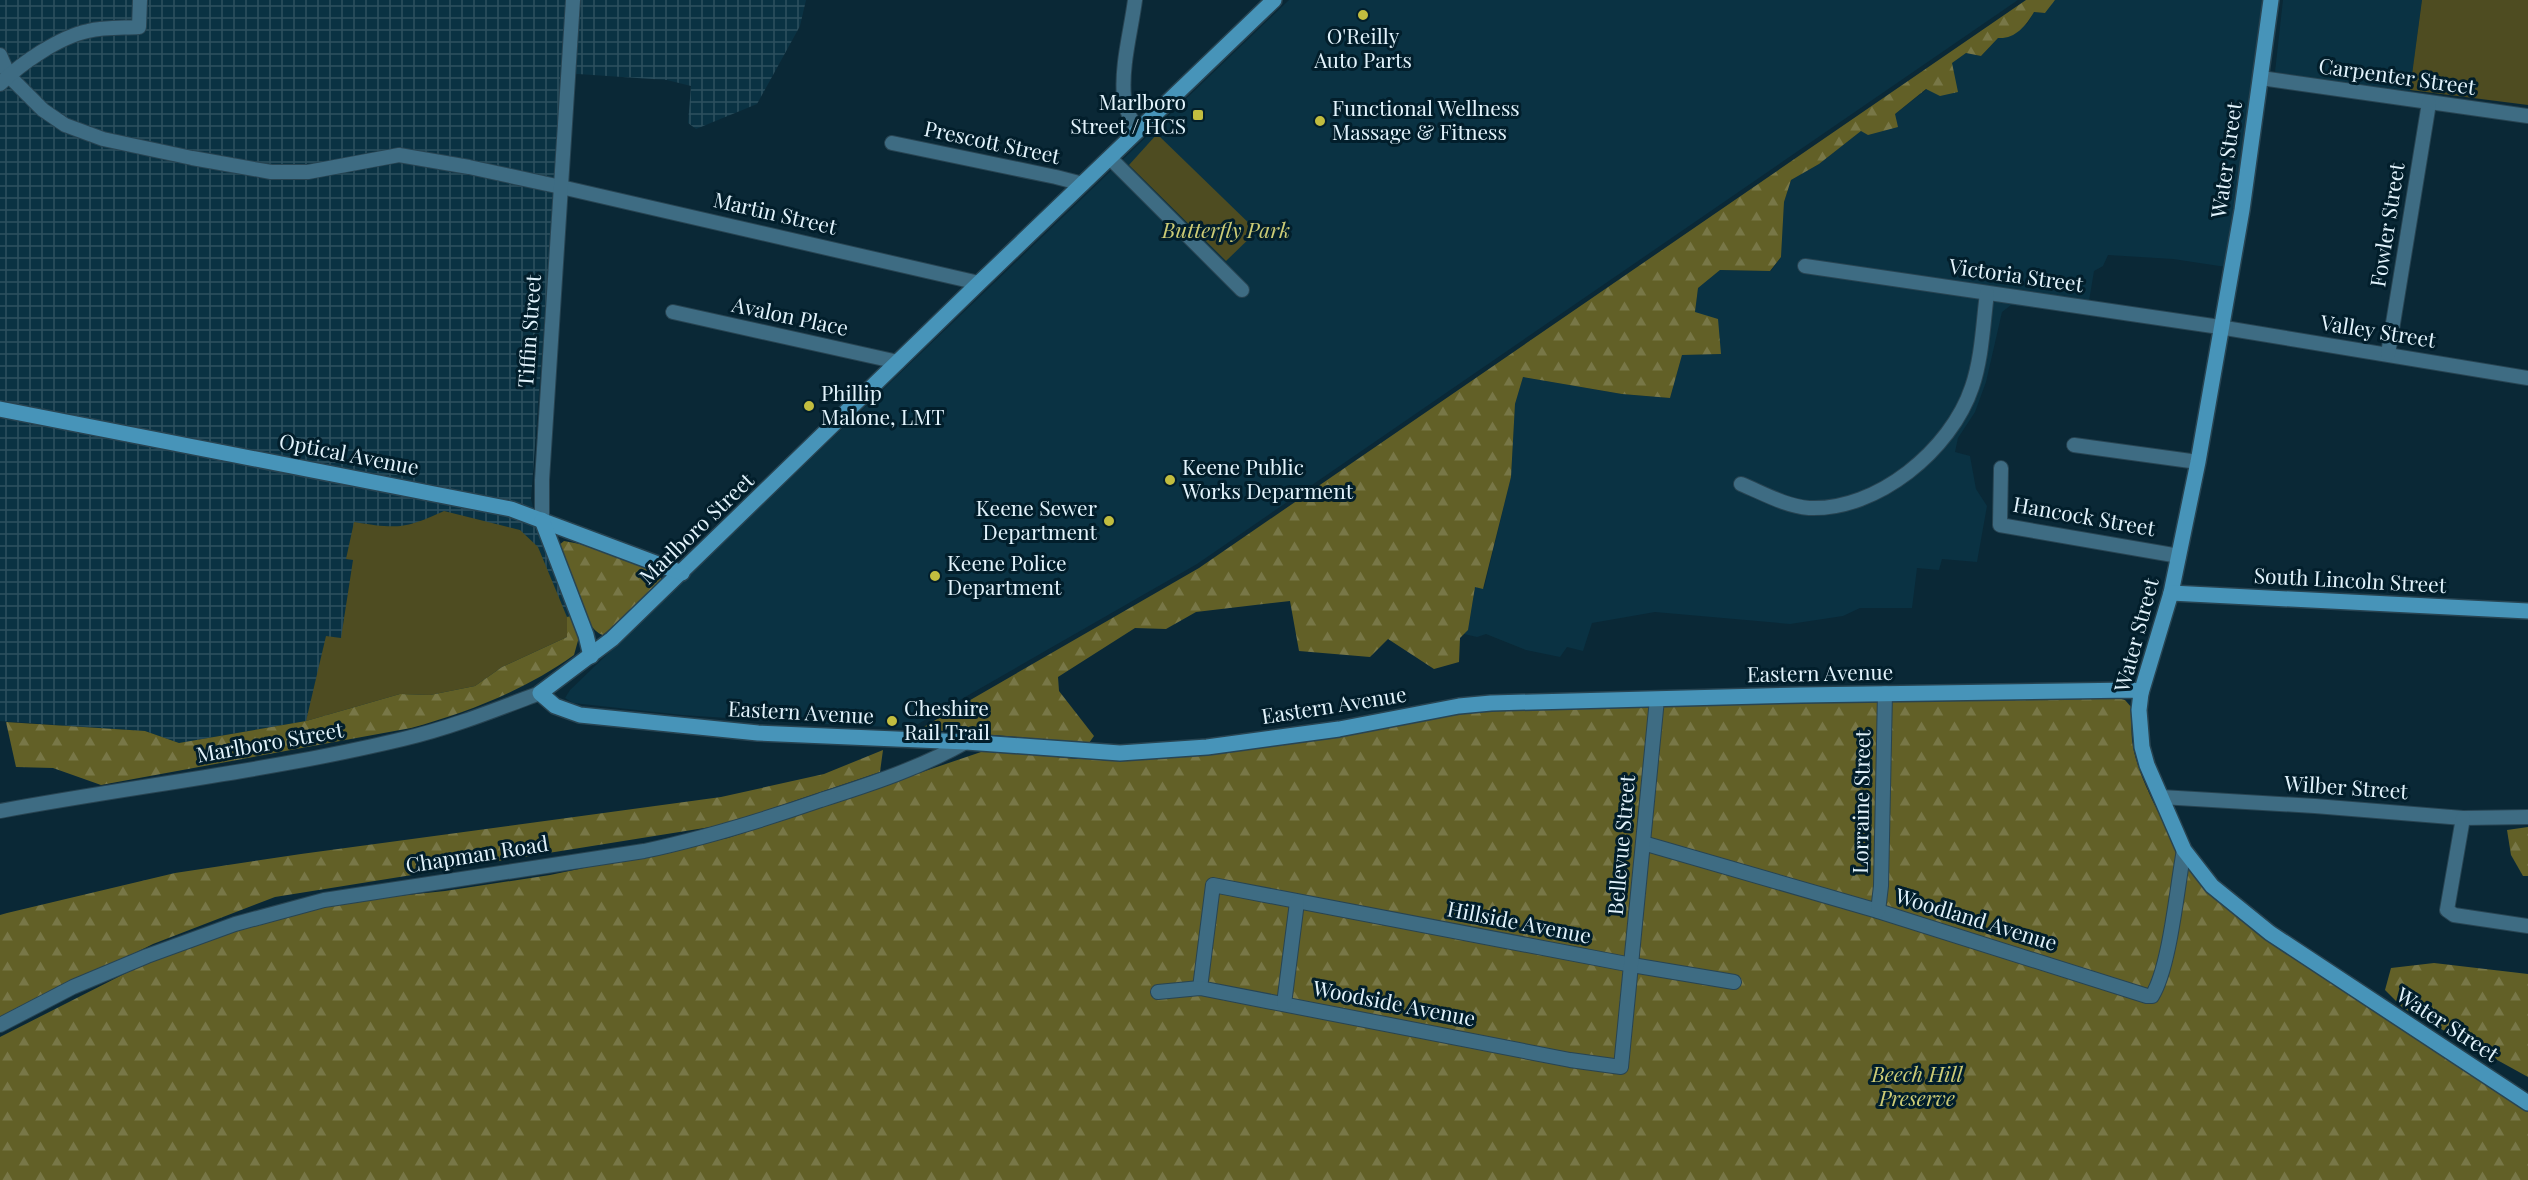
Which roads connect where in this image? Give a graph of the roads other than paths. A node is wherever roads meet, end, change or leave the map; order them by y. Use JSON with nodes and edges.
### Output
{"nodes":[{"id":1,"x":140,"y":0,"type":"edge"},
{"id":2,"x":573,"y":0,"type":"edge"},
{"id":3,"x":1135,"y":0,"type":"edge"},
{"id":4,"x":1274,"y":0,"type":"edge"},
{"id":5,"x":2271,"y":0,"type":"edge"},
{"id":6,"x":0,"y":55,"type":"edge"},
{"id":7,"x":2261,"y":78,"type":"junction"},
{"id":8,"x":4,"y":80,"type":"edge"},
{"id":9,"x":2429,"y":103,"type":"junction"},
{"id":10,"x":2528,"y":116,"type":"edge"},
{"id":11,"x":1138,"y":132,"type":"junction"},
{"id":12,"x":892,"y":143,"type":"dead end"},
{"id":13,"x":1111,"y":159,"type":"junction"},
{"id":14,"x":1083,"y":184,"type":"junction"},
{"id":15,"x":561,"y":187,"type":"junction"},
{"id":16,"x":1805,"y":266,"type":"dead end"},
{"id":17,"x":979,"y":283,"type":"junction"},
{"id":18,"x":1242,"y":290,"type":"dead end"},
{"id":19,"x":1987,"y":293,"type":"junction"},
{"id":20,"x":673,"y":312,"type":"dead end"},
{"id":21,"x":2222,"y":328,"type":"junction"},
{"id":22,"x":2388,"y":354,"type":"junction"},
{"id":23,"x":898,"y":362,"type":"junction"},
{"id":24,"x":2528,"y":378,"type":"edge"},
{"id":25,"x":0,"y":409,"type":"edge"},
{"id":26,"x":2074,"y":445,"type":"dead end"},
{"id":27,"x":2198,"y":462,"type":"junction"},
{"id":28,"x":2001,"y":468,"type":"dead end"},
{"id":29,"x":1741,"y":484,"type":"dead end"},
{"id":30,"x":542,"y":520,"type":"junction"},
{"id":31,"x":2179,"y":556,"type":"junction"},
{"id":32,"x":682,"y":573,"type":"junction"},
{"id":33,"x":2171,"y":593,"type":"junction"},
{"id":34,"x":2528,"y":611,"type":"edge"},
{"id":35,"x":591,"y":656,"type":"junction"},
{"id":36,"x":540,"y":693,"type":"junction"},
{"id":37,"x":1885,"y":693,"type":"junction"},
{"id":38,"x":2141,"y":693,"type":"junction"},
{"id":39,"x":1657,"y":699,"type":"junction"},
{"id":40,"x":966,"y":742,"type":"junction"},
{"id":41,"x":2161,"y":797,"type":"junction"},
{"id":42,"x":0,"y":811,"type":"edge"},
{"id":43,"x":2528,"y":817,"type":"edge"},
{"id":44,"x":2463,"y":818,"type":"junction"},
{"id":45,"x":1643,"y":843,"type":"junction"},
{"id":46,"x":2184,"y":850,"type":"junction"},
{"id":47,"x":1297,"y":902,"type":"junction"},
{"id":48,"x":1878,"y":911,"type":"junction"},
{"id":49,"x":2528,"y":926,"type":"edge"},
{"id":50,"x":1632,"y":965,"type":"junction"},
{"id":51,"x":1734,"y":982,"type":"dead end"},
{"id":52,"x":1200,"y":988,"type":"junction"},
{"id":53,"x":1158,"y":992,"type":"dead end"},
{"id":54,"x":1284,"y":1004,"type":"junction"},
{"id":55,"x":0,"y":1025,"type":"edge"},
{"id":56,"x":1621,"y":1067,"type":"joint"},
{"id":57,"x":2528,"y":1103,"type":"edge"}],
"edges":[{"from":1,"to":8,"type":"street"},
{"from":2,"to":15,"type":"street","name":"Tiffin Street"},
{"from":3,"to":11,"type":"street"},
{"from":4,"to":11,"type":"street","name":"Marlboro Street"},
{"from":5,"to":7,"type":"street","name":"Water Street"},
{"from":6,"to":8,"type":"street","name":"Martin Street"},
{"from":7,"to":9,"type":"street","name":"Carpenter Street"},
{"from":7,"to":21,"type":"street","name":"Water Street"},
{"from":8,"to":15,"type":"street","name":"Martin Street"},
{"from":9,"to":10,"type":"street","name":"Carpenter Street"},
{"from":9,"to":22,"type":"street","name":"Fowler Street"},
{"from":11,"to":13,"type":"street","name":"Marlboro Street"},
{"from":12,"to":14,"type":"street","name":"Prescott Street"},
{"from":13,"to":14,"type":"street","name":"Marlboro Street"},
{"from":13,"to":18,"type":"street"},
{"from":14,"to":17,"type":"street","name":"Marlboro Street"},
{"from":15,"to":17,"type":"street","name":"Martin Street"},
{"from":15,"to":30,"type":"street","name":"Tiffin Street"},
{"from":16,"to":19,"type":"street","name":"Victoria Street"},
{"from":17,"to":23,"type":"street","name":"Marlboro Street"},
{"from":19,"to":21,"type":"street","name":"Victoria Street"},
{"from":19,"to":29,"type":"street"},
{"from":20,"to":23,"type":"street","name":"Avalon Place"},
{"from":21,"to":22,"type":"street","name":"Valley Street"},
{"from":21,"to":27,"type":"street","name":"Water Street"},
{"from":22,"to":24,"type":"street","name":"Valley Street"},
{"from":23,"to":32,"type":"street","name":"Marlboro Street"},
{"from":25,"to":30,"type":"street","name":"Optical Avenue"},
{"from":26,"to":27,"type":"street"},
{"from":27,"to":31,"type":"street","name":"Water Street"},
{"from":28,"to":31,"type":"street","name":"Hancock Street"},
{"from":30,"to":32,"type":"street","name":"Optical Avenue"},
{"from":30,"to":35,"type":"street","name":"Tiffin Street"},
{"from":31,"to":33,"type":"street","name":"Water Street"},
{"from":32,"to":35,"type":"street","name":"Marlboro Street"},
{"from":33,"to":34,"type":"street","name":"South Lincoln Street"},
{"from":33,"to":38,"type":"street","name":"Water Street"},
{"from":35,"to":36,"type":"street","name":"Marlboro Street"},
{"from":36,"to":40,"type":"street","name":"Eastern Avenue"},
{"from":36,"to":42,"type":"street","name":"Marlboro Street"},
{"from":37,"to":38,"type":"street","name":"Eastern Avenue"},
{"from":37,"to":39,"type":"street","name":"Eastern Avenue"},
{"from":37,"to":48,"type":"street","name":"Lorraine Street"},
{"from":38,"to":41,"type":"street","name":"Water Street"},
{"from":39,"to":40,"type":"street","name":"Eastern Avenue"},
{"from":39,"to":45,"type":"street","name":"Bellevue Street"},
{"from":40,"to":55,"type":"street","name":"Chapman Road"},
{"from":41,"to":44,"type":"street","name":"Wilber Street"},
{"from":41,"to":46,"type":"street","name":"Water Street"},
{"from":43,"to":44,"type":"street","name":"Wilber Street"},
{"from":44,"to":49,"type":"street"},
{"from":45,"to":48,"type":"street","name":"Woodland Avenue"},
{"from":45,"to":50,"type":"street","name":"Bellevue Street"},
{"from":46,"to":48,"type":"street","name":"Woodland Avenue"},
{"from":46,"to":57,"type":"street","name":"Water Street"},
{"from":47,"to":50,"type":"street","name":"Hillside Avenue"},
{"from":47,"to":52,"type":"street","name":"Hillside Avenue"},
{"from":47,"to":54,"type":"street"},
{"from":50,"to":51,"type":"street","name":"Hillside Avenue"},
{"from":50,"to":56,"type":"street","name":"Bellevue Street"},
{"from":52,"to":53,"type":"street","name":"Woodside Avenue"},
{"from":52,"to":54,"type":"street","name":"Woodside Avenue"},
{"from":54,"to":56,"type":"street","name":"Woodside Avenue"}]}
